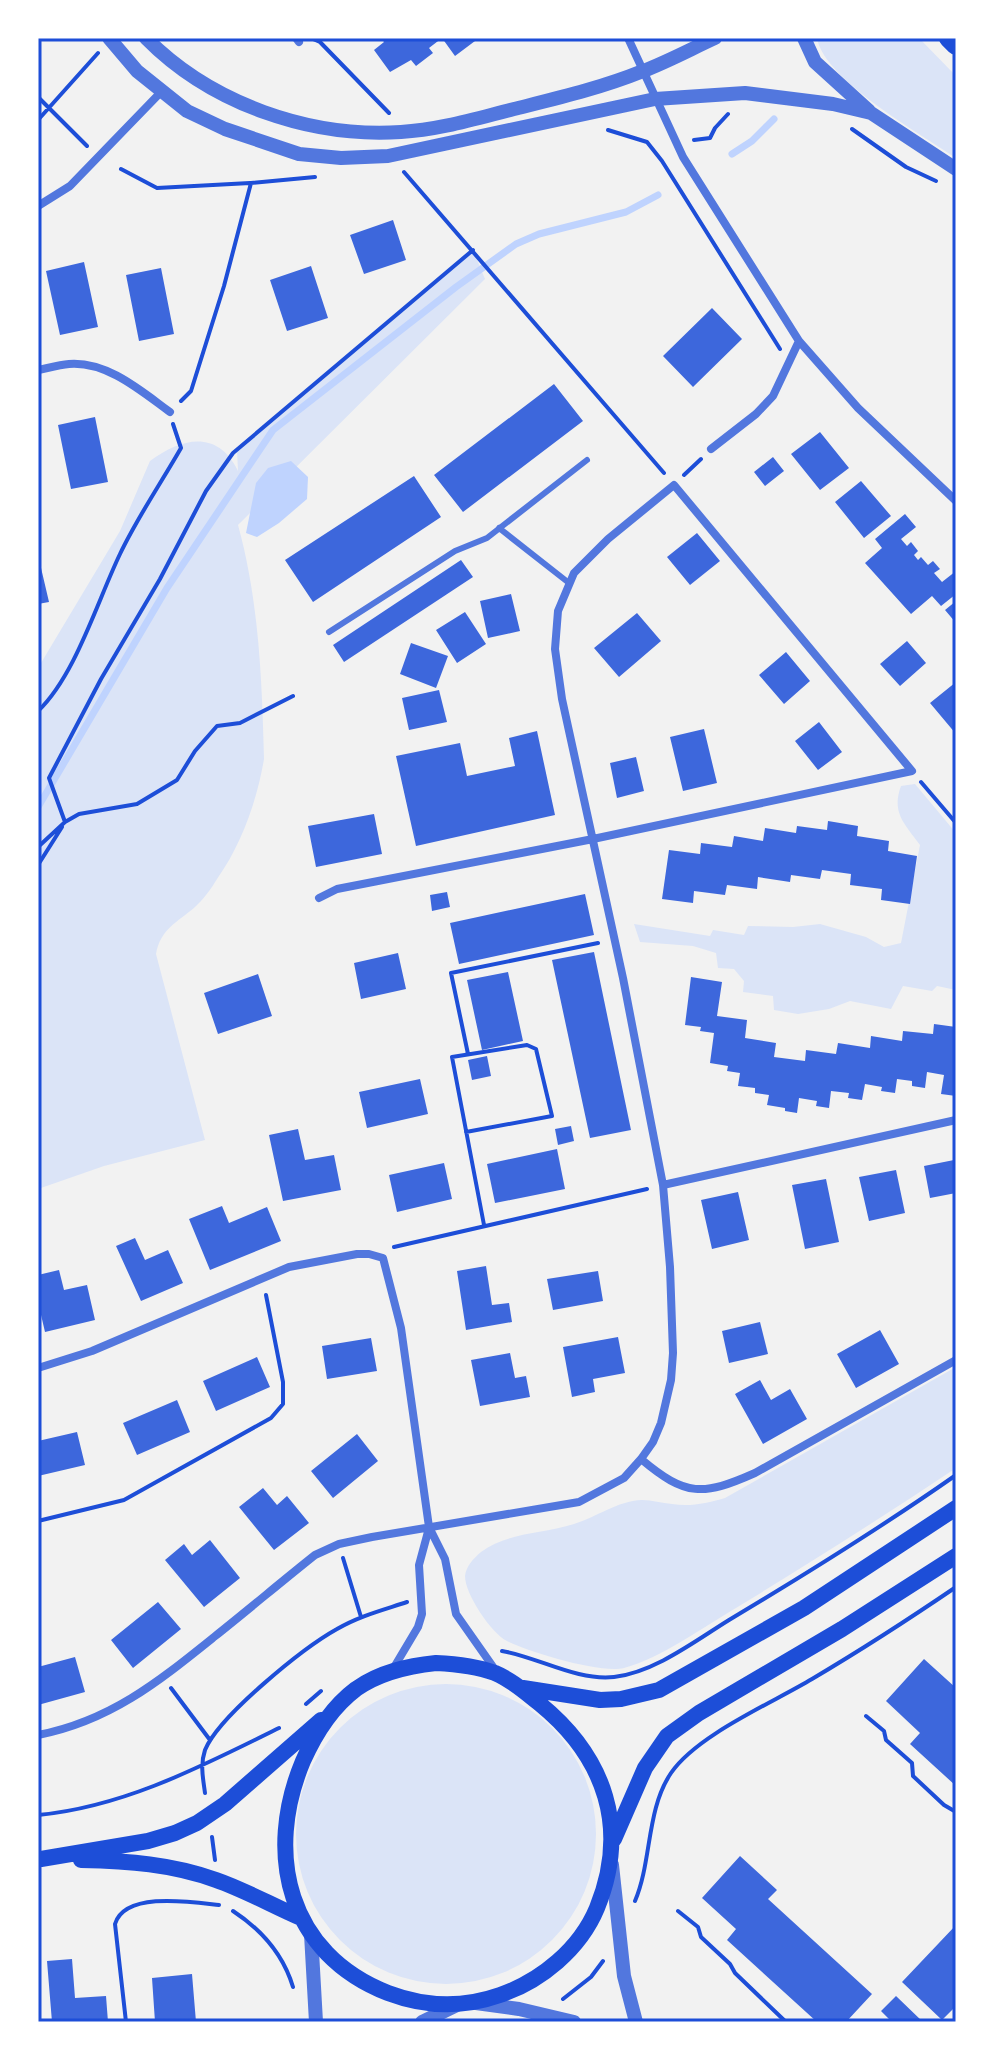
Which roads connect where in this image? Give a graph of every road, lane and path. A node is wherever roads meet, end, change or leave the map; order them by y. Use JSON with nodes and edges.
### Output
{"nodes":[{"id":1,"x":146,"y":38,"type":"edge"},
{"id":2,"x":628,"y":38,"type":"edge"},
{"id":3,"x":715,"y":38,"type":"edge"},
{"id":4,"x":804,"y":38,"type":"edge"},
{"id":5,"x":949,"y":38,"type":"edge"},
{"id":6,"x":298,"y":40,"type":"edge"},
{"id":7,"x":106,"y":43,"type":"edge"},
{"id":8,"x":956,"y":45,"type":"edge"},
{"id":9,"x":644,"y":71,"type":"junction"},
{"id":10,"x":161,"y":92,"type":"junction"},
{"id":11,"x":38,"y":97,"type":"edge"},
{"id":12,"x":655,"y":99,"type":"junction"},
{"id":13,"x":50,"y":109,"type":"junction"},
{"id":14,"x":739,"y":109,"type":"dead end"},
{"id":15,"x":871,"y":113,"type":"junction"},
{"id":16,"x":396,"y":119,"type":"dead end"},
{"id":17,"x":38,"y":120,"type":"edge"},
{"id":18,"x":842,"y":123,"type":"dead end"},
{"id":19,"x":605,"y":129,"type":"dead end"},
{"id":20,"x":647,"y":142,"type":"junction"},
{"id":21,"x":676,"y":143,"type":"junction"},
{"id":22,"x":89,"y":148,"type":"dead end"},
{"id":23,"x":414,"y":166,"type":"dead end"},
{"id":24,"x":121,"y":169,"type":"dead end"},
{"id":25,"x":956,"y":169,"type":"edge"},
{"id":26,"x":324,"y":176,"type":"dead end"},
{"id":27,"x":251,"y":183,"type":"junction"},
{"id":28,"x":940,"y":183,"type":"dead end"},
{"id":29,"x":38,"y":206,"type":"edge"},
{"id":30,"x":473,"y":250,"type":"junction"},
{"id":31,"x":799,"y":341,"type":"junction"},
{"id":32,"x":789,"y":360,"type":"junction"},
{"id":33,"x":38,"y":370,"type":"edge"},
{"id":34,"x":170,"y":412,"type":"junction"},
{"id":35,"x":711,"y":449,"type":"joint"},
{"id":36,"x":587,"y":460,"type":"dead end"},
{"id":37,"x":674,"y":485,"type":"junction"},
{"id":38,"x":956,"y":501,"type":"edge"},
{"id":39,"x":499,"y":528,"type":"junction"},
{"id":40,"x":569,"y":583,"type":"junction"},
{"id":41,"x":329,"y":632,"type":"dead end"},
{"id":42,"x":293,"y":696,"type":"dead end"},
{"id":43,"x":38,"y":711,"type":"edge"},
{"id":44,"x":912,"y":771,"type":"junction"},
{"id":45,"x":65,"y":822,"type":"junction"},
{"id":46,"x":956,"y":823,"type":"edge"},
{"id":47,"x":593,"y":839,"type":"junction"},
{"id":48,"x":38,"y":847,"type":"edge"},
{"id":49,"x":38,"y":865,"type":"edge"},
{"id":50,"x":319,"y":898,"type":"dead end"},
{"id":51,"x":615,"y":940,"type":"junction"},
{"id":52,"x":468,"y":1054,"type":"junction"},
{"id":53,"x":956,"y":1120,"type":"edge"},
{"id":54,"x":466,"y":1132,"type":"junction"},
{"id":55,"x":663,"y":1185,"type":"junction"},
{"id":56,"x":484,"y":1225,"type":"junction"},
{"id":57,"x":378,"y":1255,"type":"junction"},
{"id":58,"x":262,"y":1277,"type":"junction"},
{"id":59,"x":956,"y":1360,"type":"edge"},
{"id":60,"x":38,"y":1368,"type":"edge"},
{"id":61,"x":641,"y":1459,"type":"junction"},
{"id":62,"x":956,"y":1475,"type":"edge"},
{"id":63,"x":956,"y":1508,"type":"edge"},
{"id":64,"x":38,"y":1521,"type":"edge"},
{"id":65,"x":429,"y":1527,"type":"junction"},
{"id":66,"x":339,"y":1544,"type":"junction"},
{"id":67,"x":956,"y":1556,"type":"edge"},
{"id":68,"x":956,"y":1587,"type":"edge"},
{"id":69,"x":361,"y":1617,"type":"dead end"},
{"id":70,"x":511,"y":1652,"type":"dead end"},
{"id":71,"x":391,"y":1672,"type":"junction"},
{"id":72,"x":499,"y":1675,"type":"junction"},
{"id":73,"x":163,"y":1678,"type":"junction"},
{"id":74,"x":520,"y":1687,"type":"junction"},
{"id":75,"x":335,"y":1708,"type":"junction"},
{"id":76,"x":866,"y":1716,"type":"dead end"},
{"id":77,"x":38,"y":1735,"type":"edge"},
{"id":78,"x":210,"y":1740,"type":"dead end"},
{"id":79,"x":201,"y":1766,"type":"dead end"},
{"id":80,"x":956,"y":1812,"type":"edge"},
{"id":81,"x":38,"y":1815,"type":"edge"},
{"id":82,"x":613,"y":1841,"type":"junction"},
{"id":83,"x":648,"y":1857,"type":"dead end"},
{"id":84,"x":40,"y":1859,"type":"edge"},
{"id":85,"x":611,"y":1862,"type":"junction"},
{"id":86,"x":219,"y":1905,"type":"dead end"},
{"id":87,"x":678,"y":1911,"type":"dead end"},
{"id":88,"x":301,"y":1918,"type":"junction"},
{"id":89,"x":311,"y":1934,"type":"junction"},
{"id":90,"x":619,"y":1942,"type":"junction"},
{"id":91,"x":476,"y":2003,"type":"junction"},
{"id":92,"x":457,"y":2005,"type":"junction"},
{"id":93,"x":542,"y":2014,"type":"junction"},
{"id":94,"x":126,"y":2022,"type":"edge"},
{"id":95,"x":316,"y":2022,"type":"edge"},
{"id":96,"x":422,"y":2022,"type":"edge"},
{"id":97,"x":574,"y":2022,"type":"edge"},
{"id":98,"x":636,"y":2022,"type":"edge"},
{"id":99,"x":786,"y":2022,"type":"edge"}],
"edges":[{"from":1,"to":9,"type":"street"},
{"from":2,"to":9,"type":"street"},
{"from":3,"to":9,"type":"street"},
{"from":4,"to":15,"type":"street"},
{"from":5,"to":8,"type":"highway"},
{"from":6,"to":16,"type":"path"},
{"from":7,"to":10,"type":"street"},
{"from":7,"to":13,"type":"path"},
{"from":9,"to":12,"type":"street"},
{"from":10,"to":12,"type":"street"},
{"from":10,"to":29,"type":"street"},
{"from":11,"to":13,"type":"path"},
{"from":12,"to":15,"type":"street"},
{"from":12,"to":21,"type":"street"},
{"from":13,"to":17,"type":"path"},
{"from":13,"to":22,"type":"path"},
{"from":14,"to":21,"type":"path"},
{"from":15,"to":25,"type":"street"},
{"from":18,"to":28,"type":"path"},
{"from":19,"to":20,"type":"path"},
{"from":20,"to":21,"type":"path"},
{"from":20,"to":32,"type":"path"},
{"from":21,"to":31,"type":"street"},
{"from":23,"to":30,"type":"path"},
{"from":24,"to":27,"type":"path"},
{"from":26,"to":27,"type":"path"},
{"from":27,"to":34,"type":"path"},
{"from":30,"to":37,"type":"path"},
{"from":30,"to":45,"type":"path"},
{"from":31,"to":32,"type":"street"},
{"from":31,"to":38,"type":"street"},
{"from":32,"to":35,"type":"street"},
{"from":33,"to":34,"type":"street"},
{"from":34,"to":43,"type":"path"},
{"from":35,"to":37,"type":"path"},
{"from":36,"to":39,"type":"lane"},
{"from":37,"to":40,"type":"street"},
{"from":37,"to":44,"type":"street"},
{"from":39,"to":40,"type":"lane"},
{"from":39,"to":41,"type":"lane"},
{"from":40,"to":47,"type":"street"},
{"from":42,"to":45,"type":"path"},
{"from":44,"to":46,"type":"path"},
{"from":44,"to":47,"type":"street"},
{"from":45,"to":48,"type":"path"},
{"from":45,"to":49,"type":"path"},
{"from":47,"to":50,"type":"street"},
{"from":47,"to":51,"type":"street"},
{"from":51,"to":52,"type":"path"},
{"from":51,"to":55,"type":"street"},
{"from":52,"to":54,"type":"path"},
{"from":52,"to":54,"type":"path"},
{"from":53,"to":55,"type":"street"},
{"from":54,"to":56,"type":"path"},
{"from":55,"to":56,"type":"path"},
{"from":55,"to":61,"type":"street"},
{"from":56,"to":57,"type":"path"},
{"from":57,"to":58,"type":"street"},
{"from":57,"to":65,"type":"street"},
{"from":58,"to":60,"type":"street"},
{"from":58,"to":64,"type":"path"},
{"from":59,"to":61,"type":"street"},
{"from":61,"to":65,"type":"street"},
{"from":62,"to":70,"type":"path"},
{"from":63,"to":74,"type":"main road"},
{"from":65,"to":66,"type":"street"},
{"from":65,"to":71,"type":"street"},
{"from":65,"to":72,"type":"street"},
{"from":66,"to":69,"type":"path"},
{"from":66,"to":73,"type":"street"},
{"from":67,"to":82,"type":"main road"},
{"from":68,"to":83,"type":"path"},
{"from":71,"to":72,"type":"main road"},
{"from":71,"to":75,"type":"main road"},
{"from":72,"to":74,"type":"main road"},
{"from":73,"to":77,"type":"street"},
{"from":73,"to":78,"type":"path"},
{"from":74,"to":82,"type":"main road"},
{"from":75,"to":84,"type":"main road"},
{"from":75,"to":88,"type":"main road"},
{"from":76,"to":80,"type":"path"},
{"from":79,"to":81,"type":"path"},
{"from":82,"to":85,"type":"main road"},
{"from":84,"to":88,"type":"main road"},
{"from":85,"to":90,"type":"street"},
{"from":85,"to":91,"type":"main road"},
{"from":86,"to":94,"type":"path"},
{"from":87,"to":99,"type":"path"},
{"from":88,"to":89,"type":"main road"},
{"from":89,"to":92,"type":"main road"},
{"from":89,"to":95,"type":"street"},
{"from":90,"to":93,"type":"path"},
{"from":90,"to":98,"type":"street"},
{"from":91,"to":92,"type":"main road"},
{"from":91,"to":93,"type":"street"},
{"from":92,"to":96,"type":"street"},
{"from":93,"to":97,"type":"street"}]}
